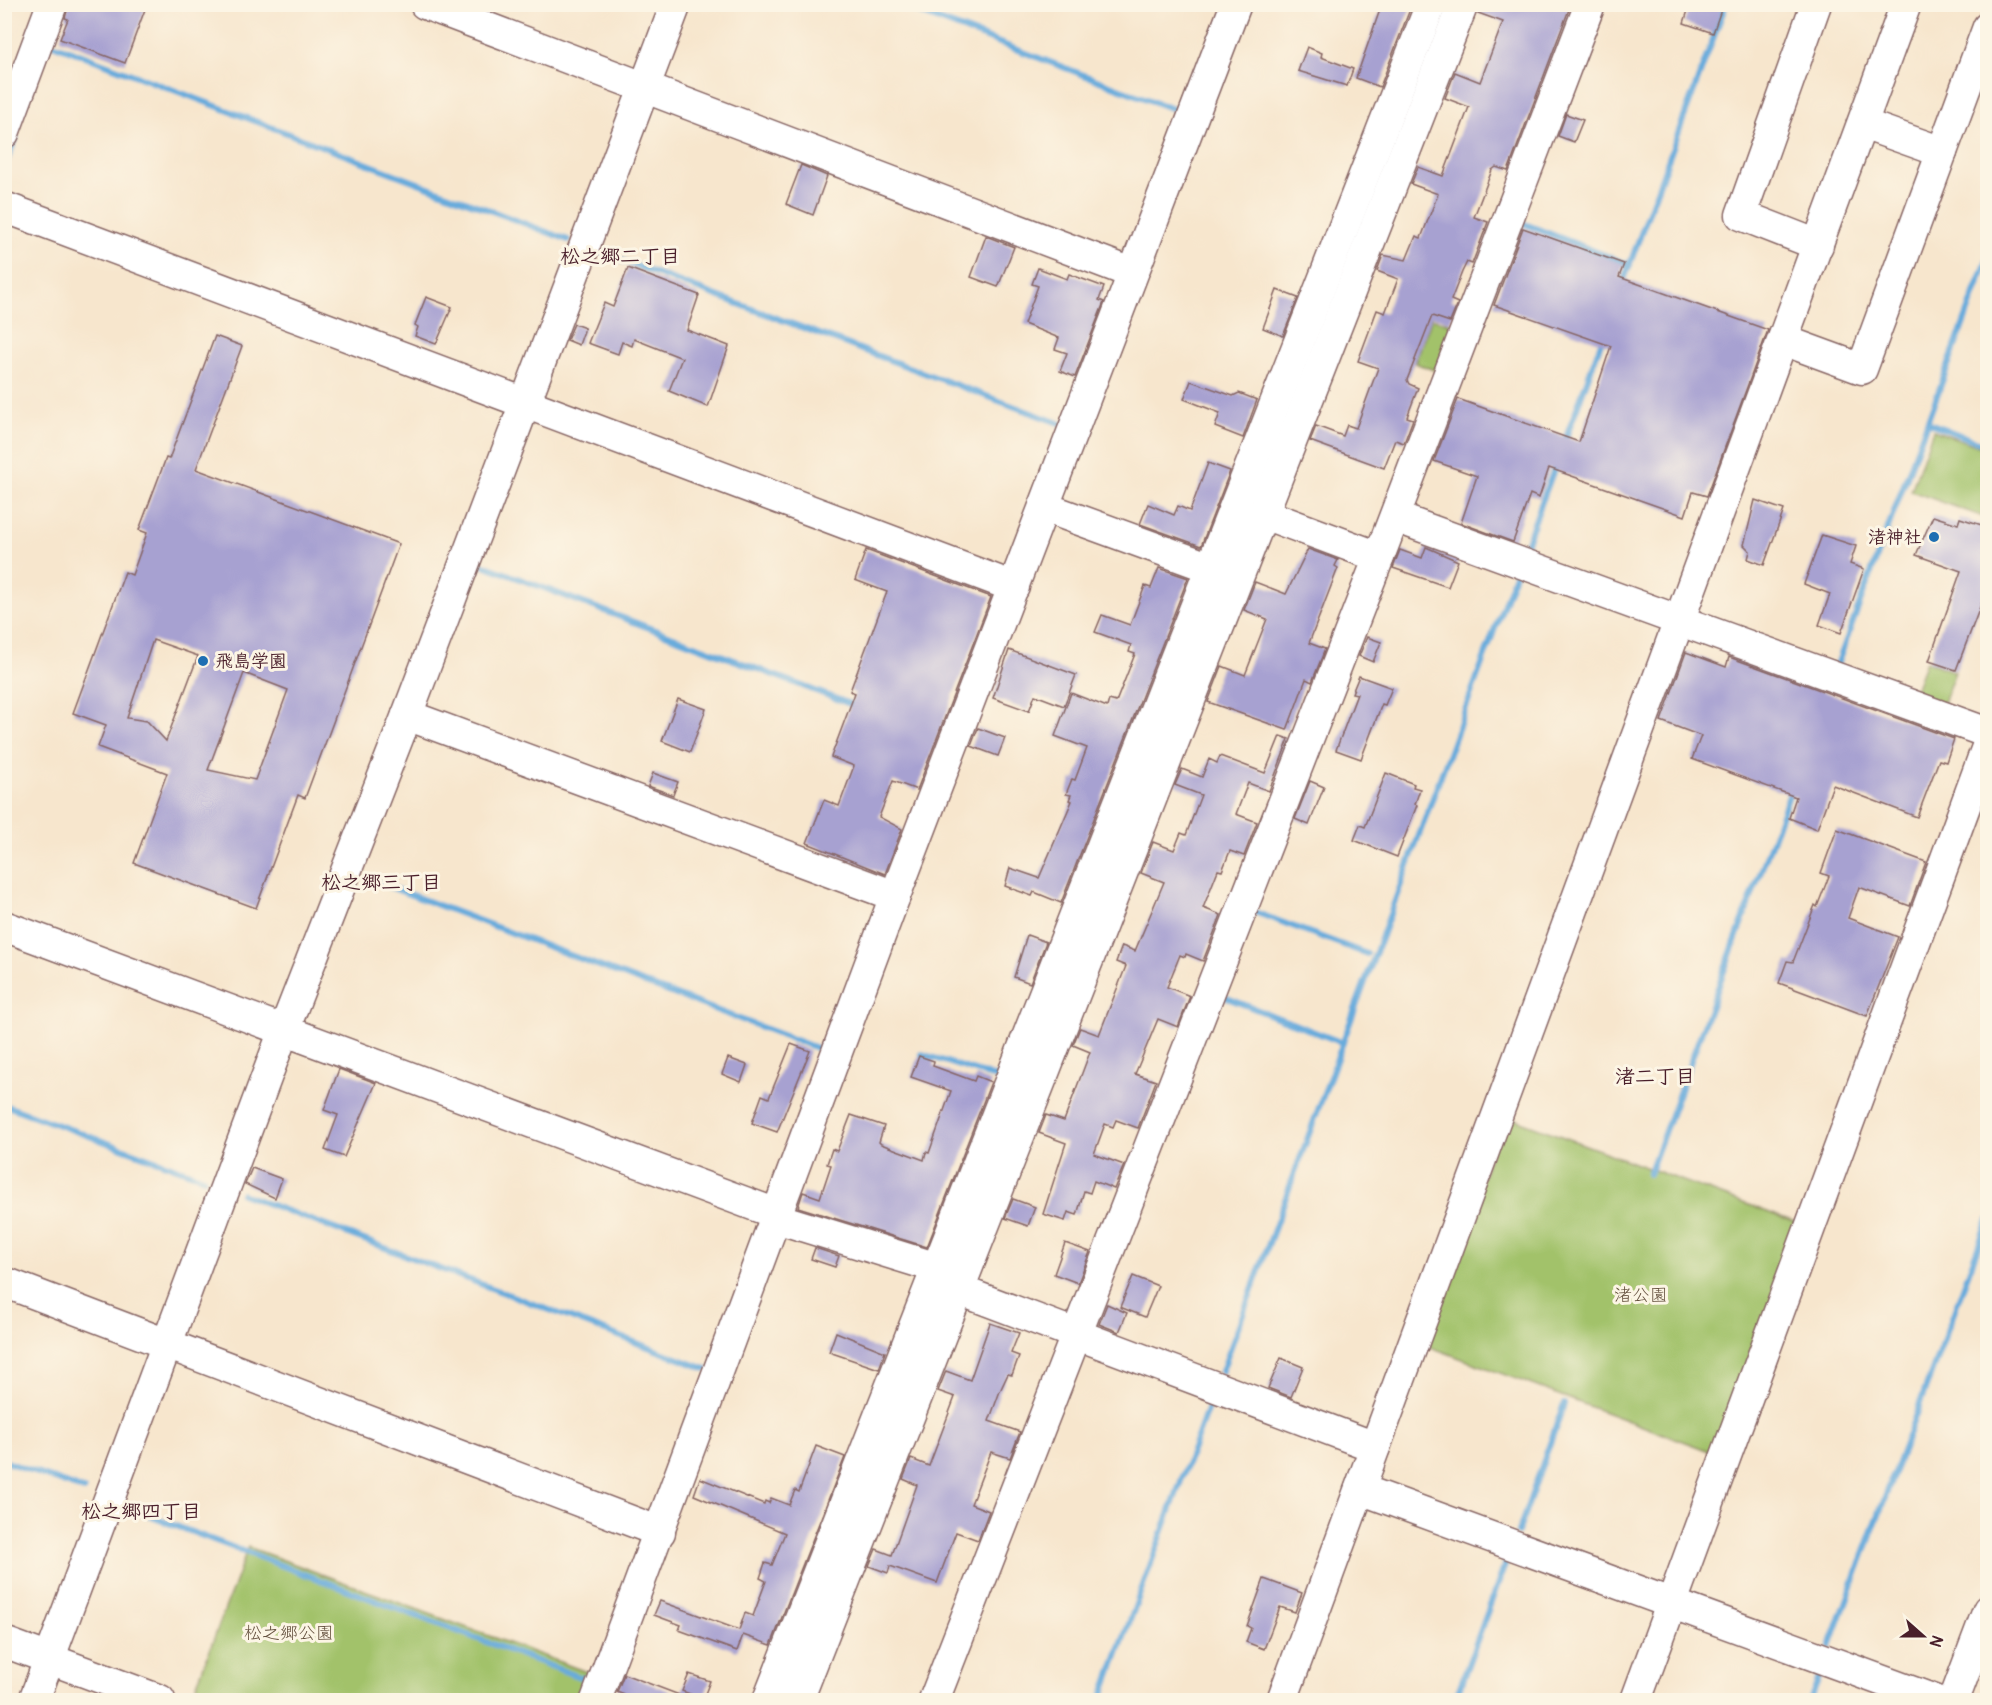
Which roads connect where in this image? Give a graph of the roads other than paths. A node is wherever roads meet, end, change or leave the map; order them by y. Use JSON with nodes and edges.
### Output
{"nodes":[{"id":1,"x":52,"y":4,"type":"edge"},
{"id":2,"x":425,"y":4,"type":"edge"},
{"id":3,"x":676,"y":4,"type":"edge"},
{"id":4,"x":1236,"y":4,"type":"edge"},
{"id":5,"x":1431,"y":4,"type":"edge"},
{"id":6,"x":1464,"y":4,"type":"edge"},
{"id":7,"x":1590,"y":4,"type":"edge"},
{"id":8,"x":1816,"y":4,"type":"edge"},
{"id":9,"x":1906,"y":4,"type":"edge"},
{"id":10,"x":1988,"y":27,"type":"edge"},
{"id":11,"x":645,"y":88,"type":"junction"},
{"id":12,"x":1863,"y":124,"type":"junction"},
{"id":13,"x":4,"y":133,"type":"edge"},
{"id":14,"x":1942,"y":152,"type":"junction"},
{"id":15,"x":4,"y":207,"type":"edge"},
{"id":16,"x":1818,"y":244,"type":"junction"},
{"id":17,"x":1132,"y":273,"type":"junction"},
{"id":18,"x":1783,"y":340,"type":"junction"},
{"id":19,"x":525,"y":405,"type":"junction"},
{"id":20,"x":1044,"y":507,"type":"junction"},
{"id":21,"x":1264,"y":514,"type":"junction"},
{"id":22,"x":1395,"y":517,"type":"junction"},
{"id":23,"x":1379,"y":557,"type":"junction"},
{"id":24,"x":1223,"y":573,"type":"junction"},
{"id":25,"x":1014,"y":587,"type":"junction"},
{"id":26,"x":1680,"y":621,"type":"junction"},
{"id":27,"x":407,"y":715,"type":"junction"},
{"id":28,"x":1988,"y":733,"type":"edge"},
{"id":29,"x":1988,"y":744,"type":"edge"},
{"id":30,"x":895,"y":896,"type":"junction"},
{"id":31,"x":4,"y":926,"type":"edge"},
{"id":32,"x":284,"y":1030,"type":"junction"},
{"id":33,"x":777,"y":1216,"type":"junction"},
{"id":34,"x":951,"y":1275,"type":"junction"},
{"id":35,"x":4,"y":1282,"type":"edge"},
{"id":36,"x":1076,"y":1333,"type":"junction"},
{"id":37,"x":168,"y":1343,"type":"junction"},
{"id":38,"x":1375,"y":1447,"type":"junction"},
{"id":39,"x":1360,"y":1489,"type":"junction"},
{"id":40,"x":660,"y":1532,"type":"junction"},
{"id":41,"x":1671,"y":1605,"type":"junction"},
{"id":42,"x":1988,"y":1610,"type":"edge"},
{"id":43,"x":4,"y":1642,"type":"edge"},
{"id":44,"x":49,"y":1659,"type":"junction"},
{"id":45,"x":34,"y":1701,"type":"edge"},
{"id":46,"x":160,"y":1701,"type":"edge"},
{"id":47,"x":596,"y":1701,"type":"edge"},
{"id":48,"x":768,"y":1701,"type":"edge"},
{"id":49,"x":798,"y":1701,"type":"edge"},
{"id":50,"x":934,"y":1701,"type":"edge"},
{"id":51,"x":1282,"y":1701,"type":"edge"},
{"id":52,"x":1636,"y":1701,"type":"edge"},
{"id":53,"x":1935,"y":1701,"type":"edge"},
{"id":54,"x":1954,"y":1701,"type":"edge"}],
"edges":[{"from":1,"to":13,"type":"street"},
{"from":2,"to":11,"type":"street"},
{"from":3,"to":11,"type":"street"},
{"from":4,"to":17,"type":"street"},
{"from":5,"to":24,"type":"street"},
{"from":6,"to":21,"type":"street"},
{"from":7,"to":22,"type":"street"},
{"from":8,"to":16,"type":"street"},
{"from":9,"to":12,"type":"street"},
{"from":10,"to":14,"type":"street"},
{"from":11,"to":17,"type":"street"},
{"from":11,"to":19,"type":"street"},
{"from":12,"to":14,"type":"street"},
{"from":12,"to":16,"type":"street"},
{"from":14,"to":18,"type":"street"},
{"from":15,"to":19,"type":"street"},
{"from":16,"to":18,"type":"street"},
{"from":17,"to":20,"type":"street"},
{"from":18,"to":26,"type":"street"},
{"from":19,"to":25,"type":"street"},
{"from":19,"to":27,"type":"street"},
{"from":20,"to":24,"type":"street"},
{"from":20,"to":25,"type":"street"},
{"from":21,"to":23,"type":"street"},
{"from":21,"to":24,"type":"street"},
{"from":22,"to":23,"type":"street"},
{"from":22,"to":26,"type":"street"},
{"from":23,"to":36,"type":"street"},
{"from":24,"to":34,"type":"street"},
{"from":25,"to":30,"type":"street"},
{"from":26,"to":28,"type":"street"},
{"from":26,"to":38,"type":"street"},
{"from":27,"to":30,"type":"street"},
{"from":27,"to":32,"type":"street"},
{"from":29,"to":41,"type":"street"},
{"from":30,"to":33,"type":"street"},
{"from":31,"to":32,"type":"street"},
{"from":32,"to":33,"type":"street"},
{"from":32,"to":37,"type":"street"},
{"from":33,"to":34,"type":"street"},
{"from":33,"to":40,"type":"street"},
{"from":34,"to":36,"type":"street"},
{"from":34,"to":48,"type":"street"},
{"from":34,"to":49,"type":"street"},
{"from":35,"to":37,"type":"street"},
{"from":36,"to":38,"type":"street"},
{"from":36,"to":50,"type":"street"},
{"from":37,"to":40,"type":"street"},
{"from":37,"to":44,"type":"street"},
{"from":38,"to":39,"type":"street"},
{"from":39,"to":41,"type":"street"},
{"from":39,"to":51,"type":"street"},
{"from":40,"to":47,"type":"street"},
{"from":41,"to":52,"type":"street"},
{"from":41,"to":53,"type":"street"},
{"from":42,"to":54,"type":"street"},
{"from":43,"to":44,"type":"street"},
{"from":44,"to":45,"type":"street"},
{"from":44,"to":46,"type":"street"}]}
